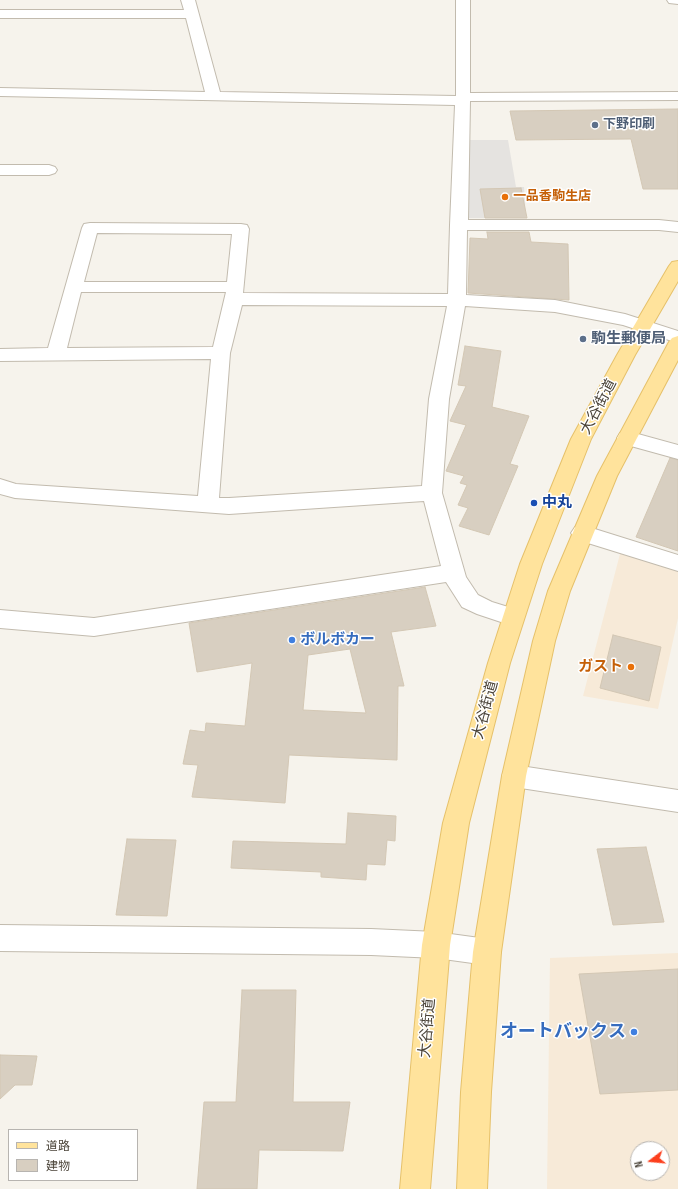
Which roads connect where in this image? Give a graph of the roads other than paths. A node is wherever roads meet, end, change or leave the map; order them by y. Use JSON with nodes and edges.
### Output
{"nodes":[{"id":1,"x":188,"y":0,"type":"edge"},
{"id":2,"x":463,"y":0,"type":"edge"},
{"id":3,"x":674,"y":0,"type":"edge"},
{"id":4,"x":678,"y":0,"type":"edge"},
{"id":5,"x":0,"y":14,"type":"edge"},
{"id":6,"x":192,"y":14,"type":"junction"},
{"id":7,"x":0,"y":92,"type":"edge"},
{"id":8,"x":214,"y":96,"type":"junction"},
{"id":9,"x":678,"y":96,"type":"edge"},
{"id":10,"x":463,"y":99,"type":"junction"},
{"id":11,"x":0,"y":170,"type":"edge"},
{"id":12,"x":49,"y":170,"type":"dead end"},
{"id":13,"x":458,"y":225,"type":"junction"},
{"id":14,"x":678,"y":227,"type":"edge"},
{"id":15,"x":678,"y":266,"type":"edge"},
{"id":16,"x":74,"y":287,"type":"junction"},
{"id":17,"x":234,"y":293,"type":"junction"},
{"id":18,"x":457,"y":300,"type":"junction"},
{"id":19,"x":644,"y":326,"type":"junction"},
{"id":20,"x":678,"y":337,"type":"edge"},
{"id":21,"x":678,"y":342,"type":"edge"},
{"id":22,"x":0,"y":354,"type":"edge"},
{"id":23,"x":56,"y":354,"type":"junction"},
{"id":24,"x":221,"y":354,"type":"junction"},
{"id":25,"x":627,"y":438,"type":"junction"},
{"id":26,"x":678,"y":452,"type":"edge"},
{"id":27,"x":0,"y":486,"type":"edge"},
{"id":28,"x":432,"y":493,"type":"junction"},
{"id":29,"x":208,"y":505,"type":"junction"},
{"id":30,"x":582,"y":533,"type":"junction"},
{"id":31,"x":678,"y":563,"type":"edge"},
{"id":32,"x":454,"y":572,"type":"junction"},
{"id":33,"x":513,"y":617,"type":"junction"},
{"id":34,"x":0,"y":619,"type":"edge"},
{"id":35,"x":514,"y":776,"type":"junction"},
{"id":36,"x":678,"y":800,"type":"edge"},
{"id":37,"x":0,"y":938,"type":"edge"},
{"id":38,"x":436,"y":945,"type":"junction"},
{"id":39,"x":487,"y":952,"type":"junction"},
{"id":40,"x":415,"y":1189,"type":"edge"},
{"id":41,"x":472,"y":1189,"type":"edge"}],
"edges":[{"from":1,"to":6,"type":"street"},
{"from":2,"to":10,"type":"street"},
{"from":3,"to":4,"type":"street"},
{"from":5,"to":6,"type":"street"},
{"from":6,"to":8,"type":"street"},
{"from":7,"to":8,"type":"street"},
{"from":8,"to":10,"type":"street"},
{"from":9,"to":10,"type":"street"},
{"from":10,"to":13,"type":"street"},
{"from":11,"to":12,"type":"street"},
{"from":13,"to":14,"type":"street"},
{"from":13,"to":18,"type":"street"},
{"from":15,"to":19,"type":"main road","name":"大谷街道"},
{"from":16,"to":17,"type":"street"},
{"from":16,"to":17,"type":"street"},
{"from":16,"to":23,"type":"street"},
{"from":17,"to":18,"type":"street"},
{"from":17,"to":24,"type":"street"},
{"from":18,"to":19,"type":"street"},
{"from":18,"to":28,"type":"street"},
{"from":19,"to":20,"type":"street"},
{"from":19,"to":33,"type":"main road","name":"大谷街道"},
{"from":21,"to":25,"type":"main road"},
{"from":22,"to":23,"type":"street"},
{"from":23,"to":24,"type":"street"},
{"from":24,"to":29,"type":"street"},
{"from":25,"to":26,"type":"street"},
{"from":25,"to":30,"type":"main road"},
{"from":27,"to":29,"type":"street"},
{"from":28,"to":29,"type":"street"},
{"from":28,"to":32,"type":"street"},
{"from":30,"to":31,"type":"street"},
{"from":30,"to":35,"type":"main road"},
{"from":32,"to":33,"type":"street"},
{"from":32,"to":34,"type":"street"},
{"from":33,"to":38,"type":"main road","name":"大谷街道"},
{"from":35,"to":36,"type":"street"},
{"from":35,"to":39,"type":"main road"},
{"from":37,"to":38,"type":"street"},
{"from":38,"to":39,"type":"street"},
{"from":38,"to":40,"type":"main road","name":"大谷街道"},
{"from":39,"to":41,"type":"main road"}]}
